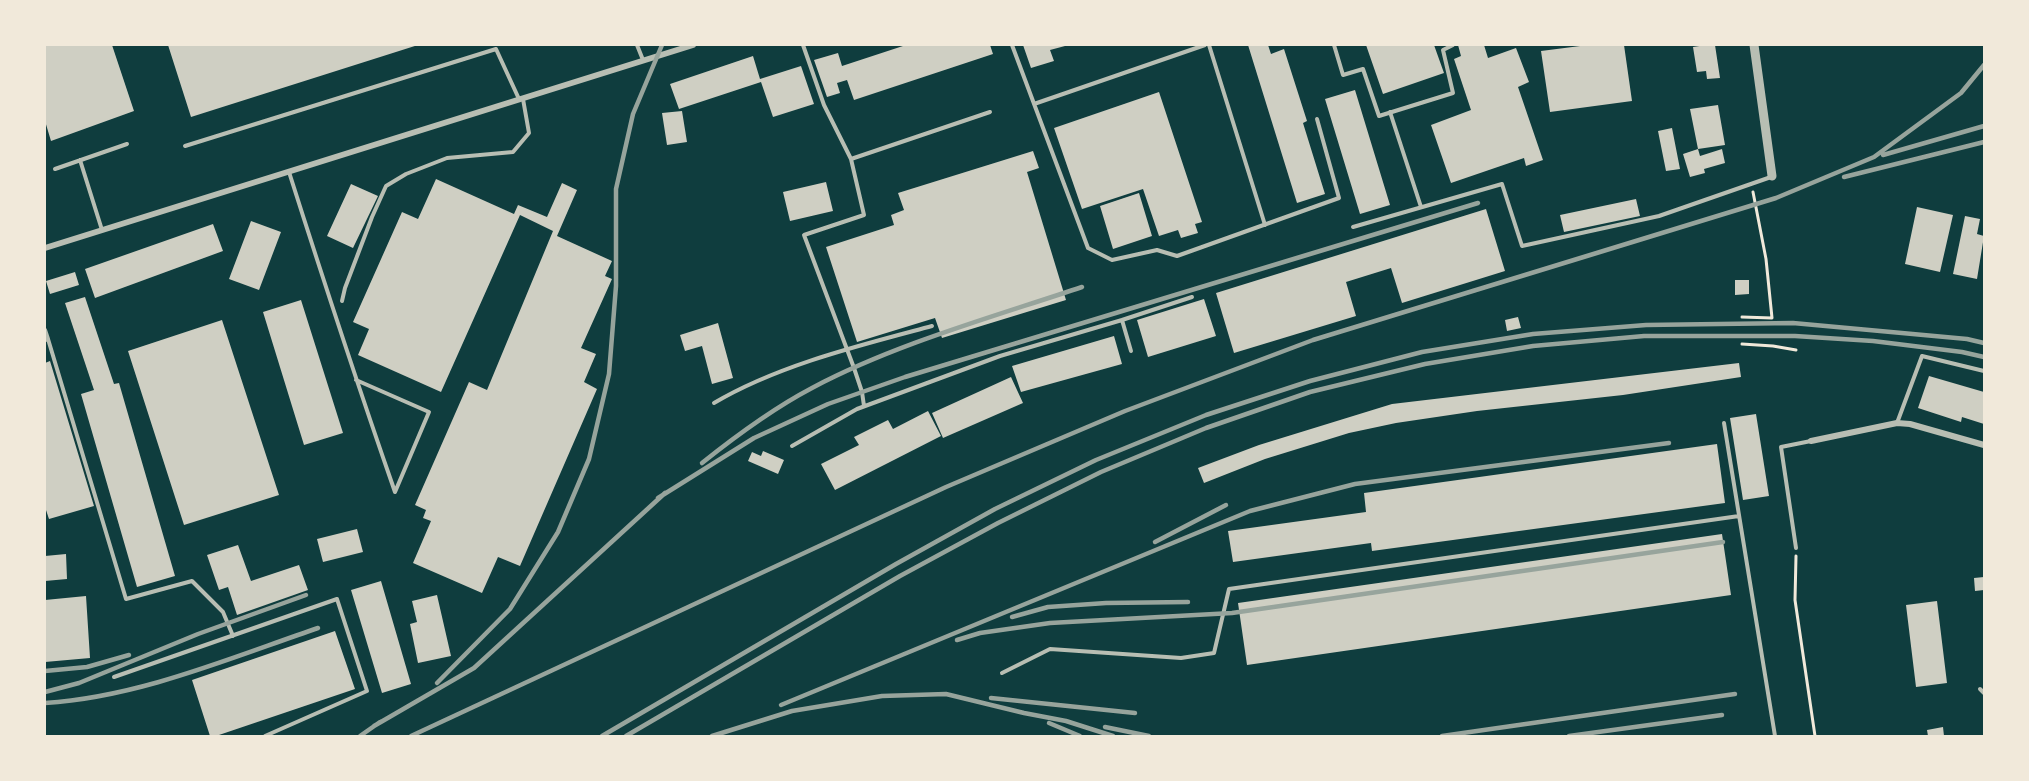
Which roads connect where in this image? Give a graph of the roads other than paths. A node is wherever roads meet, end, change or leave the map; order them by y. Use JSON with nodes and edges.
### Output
{"nodes":[{"id":1,"x":637,"y":45,"type":"edge"},
{"id":2,"x":693,"y":45,"type":"edge"},
{"id":3,"x":803,"y":45,"type":"edge"},
{"id":4,"x":1012,"y":45,"type":"edge"},
{"id":5,"x":1207,"y":45,"type":"edge"},
{"id":6,"x":1334,"y":45,"type":"edge"},
{"id":7,"x":1454,"y":45,"type":"edge"},
{"id":8,"x":1754,"y":45,"type":"edge"},
{"id":9,"x":496,"y":47,"type":"edge"},
{"id":10,"x":643,"y":60,"type":"junction"},
{"id":11,"x":521,"y":98,"type":"junction"},
{"id":12,"x":1034,"y":104,"type":"junction"},
{"id":13,"x":990,"y":112,"type":"dead end"},
{"id":14,"x":1390,"y":112,"type":"junction"},
{"id":15,"x":1317,"y":119,"type":"dead end"},
{"id":16,"x":127,"y":144,"type":"dead end"},
{"id":17,"x":185,"y":146,"type":"dead end"},
{"id":18,"x":851,"y":159,"type":"junction"},
{"id":19,"x":80,"y":160,"type":"junction"},
{"id":20,"x":56,"y":169,"type":"dead end"},
{"id":21,"x":288,"y":172,"type":"junction"},
{"id":22,"x":1772,"y":176,"type":"joint"},
{"id":23,"x":1421,"y":207,"type":"junction"},
{"id":24,"x":1265,"y":225,"type":"junction"},
{"id":25,"x":1353,"y":227,"type":"dead end"},
{"id":26,"x":102,"y":230,"type":"junction"},
{"id":27,"x":45,"y":248,"type":"edge"},
{"id":28,"x":1192,"y":297,"type":"dead end"},
{"id":29,"x":342,"y":301,"type":"dead end"},
{"id":30,"x":1122,"y":320,"type":"junction"},
{"id":31,"x":932,"y":326,"type":"dead end"},
{"id":32,"x":45,"y":330,"type":"edge"},
{"id":33,"x":47,"y":340,"type":"edge"},
{"id":34,"x":846,"y":349,"type":"junction"},
{"id":35,"x":1131,"y":351,"type":"dead end"},
{"id":36,"x":1984,"y":371,"type":"edge"},
{"id":37,"x":356,"y":380,"type":"junction"},
{"id":38,"x":714,"y":403,"type":"dead end"},
{"id":39,"x":864,"y":406,"type":"junction"},
{"id":40,"x":1724,"y":423,"type":"dead end"},
{"id":41,"x":1897,"y":423,"type":"junction"},
{"id":42,"x":1811,"y":441,"type":"joint"},
{"id":43,"x":1984,"y":445,"type":"edge"},
{"id":44,"x":792,"y":446,"type":"dead end"},
{"id":45,"x":1739,"y":516,"type":"junction"},
{"id":46,"x":1796,"y":548,"type":"road end"},
{"id":47,"x":233,"y":636,"type":"junction"},
{"id":48,"x":1002,"y":673,"type":"dead end"},
{"id":49,"x":114,"y":677,"type":"dead end"},
{"id":50,"x":1980,"y":689,"type":"dead end"},
{"id":51,"x":1984,"y":693,"type":"edge"},
{"id":52,"x":266,"y":736,"type":"edge"},
{"id":53,"x":1775,"y":736,"type":"edge"}],
"edges":[{"from":1,"to":10,"type":"lane"},
{"from":2,"to":10,"type":"street"},
{"from":3,"to":18,"type":"lane"},
{"from":4,"to":12,"type":"lane"},
{"from":5,"to":12,"type":"lane"},
{"from":5,"to":24,"type":"lane"},
{"from":6,"to":14,"type":"lane"},
{"from":7,"to":14,"type":"lane"},
{"from":8,"to":22,"type":"street"},
{"from":9,"to":11,"type":"lane"},
{"from":9,"to":17,"type":"lane"},
{"from":10,"to":11,"type":"street"},
{"from":11,"to":21,"type":"street"},
{"from":11,"to":29,"type":"lane"},
{"from":12,"to":24,"type":"lane"},
{"from":13,"to":18,"type":"lane"},
{"from":14,"to":23,"type":"lane"},
{"from":15,"to":24,"type":"lane"},
{"from":16,"to":19,"type":"lane"},
{"from":18,"to":34,"type":"lane"},
{"from":19,"to":20,"type":"lane"},
{"from":19,"to":26,"type":"lane"},
{"from":21,"to":26,"type":"street"},
{"from":21,"to":37,"type":"lane"},
{"from":22,"to":23,"type":"lane"},
{"from":23,"to":25,"type":"lane"},
{"from":26,"to":27,"type":"street"},
{"from":28,"to":30,"type":"lane"},
{"from":30,"to":35,"type":"lane"},
{"from":30,"to":39,"type":"lane"},
{"from":31,"to":34,"type":"lane"},
{"from":32,"to":33,"type":"lane"},
{"from":33,"to":47,"type":"lane"},
{"from":34,"to":38,"type":"lane"},
{"from":34,"to":39,"type":"lane"},
{"from":36,"to":41,"type":"lane"},
{"from":37,"to":37,"type":"lane"},
{"from":39,"to":44,"type":"lane"},
{"from":40,"to":45,"type":"lane"},
{"from":41,"to":42,"type":"street"},
{"from":41,"to":43,"type":"street"},
{"from":42,"to":46,"type":"lane"},
{"from":45,"to":48,"type":"lane"},
{"from":45,"to":53,"type":"lane"},
{"from":47,"to":49,"type":"lane"},
{"from":47,"to":52,"type":"lane"},
{"from":50,"to":51,"type":"lane"}]}
